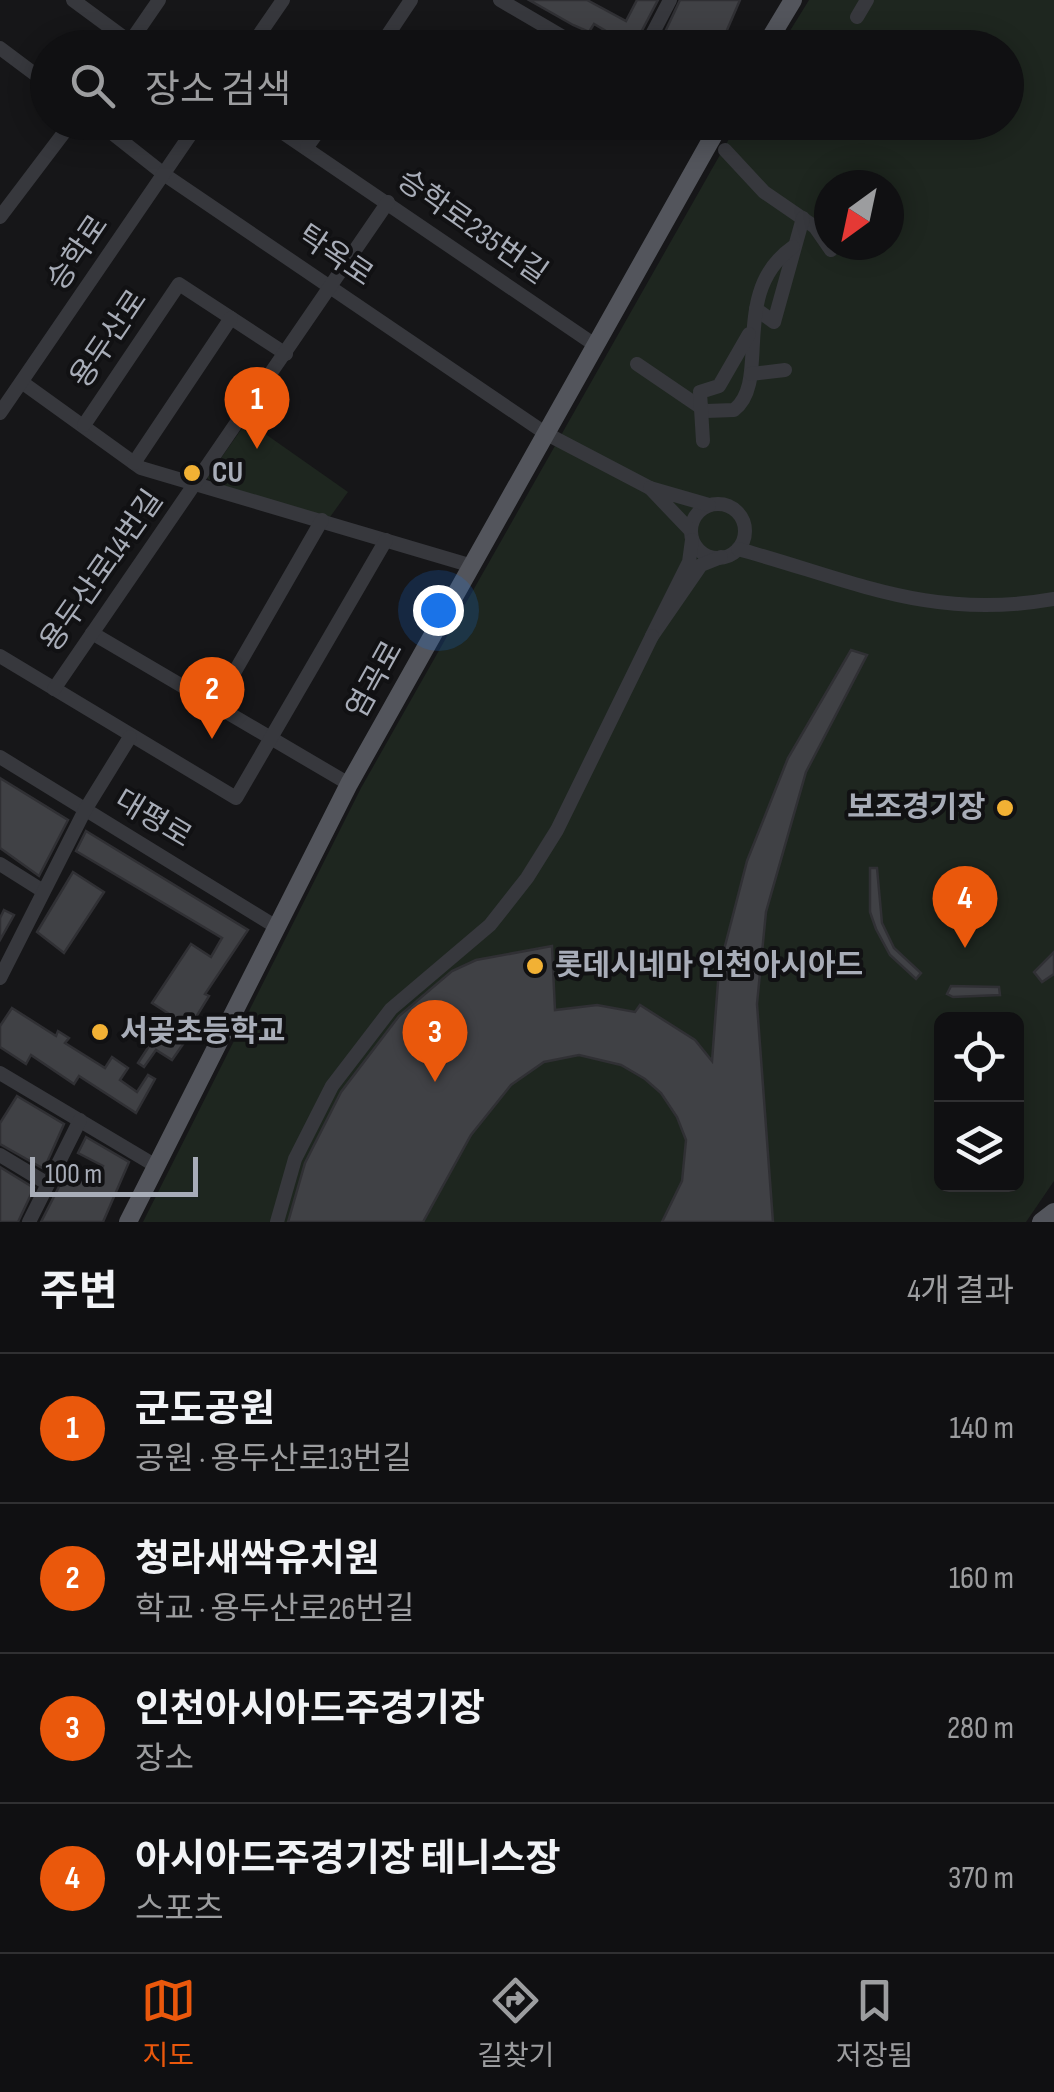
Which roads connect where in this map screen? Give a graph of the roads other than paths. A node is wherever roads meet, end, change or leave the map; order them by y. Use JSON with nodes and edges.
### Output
{"nodes":[{"id":1,"x":73,"y":0,"type":"edge"},
{"id":2,"x":159,"y":0,"type":"edge"},
{"id":3,"x":282,"y":0,"type":"edge"},
{"id":4,"x":412,"y":0,"type":"edge"},
{"id":5,"x":500,"y":0,"type":"edge"},
{"id":6,"x":670,"y":0,"type":"edge"},
{"id":7,"x":793,"y":0,"type":"edge"},
{"id":8,"x":868,"y":0,"type":"edge"},
{"id":9,"x":857,"y":17,"type":"dead end"},
{"id":10,"x":111,"y":30,"type":"edge"},
{"id":11,"x":141,"y":30,"type":"edge"},
{"id":12,"x":262,"y":30,"type":"edge"},
{"id":13,"x":391,"y":30,"type":"edge"},
{"id":14,"x":551,"y":30,"type":"edge"},
{"id":15,"x":654,"y":30,"type":"edge"},
{"id":16,"x":775,"y":30,"type":"edge"},
{"id":17,"x":0,"y":48,"type":"edge"},
{"id":18,"x":30,"y":70,"type":"edge"},
{"id":19,"x":57,"y":140,"type":"edge"},
{"id":20,"x":120,"y":140,"type":"edge"},
{"id":21,"x":187,"y":140,"type":"edge"},
{"id":22,"x":297,"y":140,"type":"edge"},
{"id":23,"x":313,"y":140,"type":"edge"},
{"id":24,"x":711,"y":140,"type":"edge"},
{"id":25,"x":308,"y":147,"type":"junction"},
{"id":26,"x":726,"y":150,"type":"dead end"},
{"id":27,"x":164,"y":175,"type":"junction"},
{"id":28,"x":5,"y":200,"type":"edge"},
{"id":29,"x":388,"y":202,"type":"junction"},
{"id":30,"x":0,"y":217,"type":"edge"},
{"id":31,"x":804,"y":218,"type":"junction"},
{"id":32,"x":814,"y":230,"type":"edge"},
{"id":33,"x":794,"y":247,"type":"junction"},
{"id":34,"x":333,"y":288,"type":"junction"},
{"id":35,"x":756,"y":310,"type":"junction"},
{"id":36,"x":231,"y":318,"type":"junction"},
{"id":37,"x":751,"y":328,"type":"junction"},
{"id":38,"x":595,"y":345,"type":"junction"},
{"id":39,"x":286,"y":354,"type":"junction"},
{"id":40,"x":637,"y":364,"type":"dead end"},
{"id":41,"x":785,"y":370,"type":"dead end"},
{"id":42,"x":751,"y":374,"type":"junction"},
{"id":43,"x":22,"y":383,"type":"junction"},
{"id":44,"x":700,"y":406,"type":"junction"},
{"id":45,"x":0,"y":413,"type":"edge"},
{"id":46,"x":84,"y":425,"type":"junction"},
{"id":47,"x":544,"y":433,"type":"junction"},
{"id":48,"x":703,"y":441,"type":"dead end"},
{"id":49,"x":134,"y":463,"type":"junction"},
{"id":50,"x":196,"y":485,"type":"junction"},
{"id":51,"x":650,"y":488,"type":"junction"},
{"id":52,"x":709,"y":505,"type":"junction"},
{"id":53,"x":322,"y":520,"type":"junction"},
{"id":54,"x":692,"y":536,"type":"junction"},
{"id":55,"x":386,"y":540,"type":"junction"},
{"id":56,"x":738,"y":548,"type":"junction"},
{"id":57,"x":720,"y":558,"type":"junction"},
{"id":58,"x":469,"y":566,"type":"junction"},
{"id":59,"x":1054,"y":599,"type":"edge"},
{"id":60,"x":92,"y":633,"type":"junction"},
{"id":61,"x":652,"y":636,"type":"junction"},
{"id":62,"x":0,"y":656,"type":"edge"},
{"id":63,"x":54,"y":689,"type":"junction"},
{"id":64,"x":215,"y":706,"type":"junction"},
{"id":65,"x":130,"y":736,"type":"junction"},
{"id":66,"x":272,"y":739,"type":"junction"},
{"id":67,"x":0,"y":757,"type":"edge"},
{"id":68,"x":349,"y":784,"type":"junction"},
{"id":69,"x":85,"y":810,"type":"junction"},
{"id":70,"x":0,"y":864,"type":"edge"},
{"id":71,"x":43,"y":891,"type":"junction"},
{"id":72,"x":278,"y":928,"type":"junction"},
{"id":73,"x":0,"y":978,"type":"edge"},
{"id":74,"x":0,"y":1073,"type":"edge"},
{"id":75,"x":80,"y":1120,"type":"junction"},
{"id":76,"x":0,"y":1154,"type":"edge"},
{"id":77,"x":156,"y":1166,"type":"junction"},
{"id":78,"x":48,"y":1184,"type":"junction"},
{"id":79,"x":1054,"y":1212,"type":"edge"},
{"id":80,"x":29,"y":1222,"type":"edge"},
{"id":81,"x":128,"y":1222,"type":"edge"},
{"id":82,"x":277,"y":1222,"type":"edge"},
{"id":83,"x":1044,"y":1222,"type":"edge"}],
"edges":[{"from":1,"to":10,"type":"street"},
{"from":2,"to":11,"type":"street"},
{"from":3,"to":12,"type":"street"},
{"from":4,"to":13,"type":"street"},
{"from":5,"to":14,"type":"street"},
{"from":6,"to":15,"type":"street"},
{"from":7,"to":16,"type":"main road"},
{"from":8,"to":9,"type":"street"},
{"from":17,"to":18,"type":"street"},
{"from":19,"to":28,"type":"street"},
{"from":20,"to":27,"type":"street","name":"탁옥로"},
{"from":21,"to":27,"type":"street","name":"승학로"},
{"from":22,"to":25,"type":"street","name":"승학로235번길"},
{"from":23,"to":25,"type":"street"},
{"from":24,"to":38,"type":"main road","name":"염곡로"},
{"from":25,"to":29,"type":"street","name":"승학로235번길"},
{"from":26,"to":31,"type":"street"},
{"from":27,"to":34,"type":"street","name":"탁옥로"},
{"from":27,"to":43,"type":"street","name":"승학로"},
{"from":28,"to":30,"type":"street"},
{"from":29,"to":34,"type":"street","name":"용두산로14번길"},
{"from":29,"to":38,"type":"street","name":"승학로235번길"},
{"from":31,"to":32,"type":"street"},
{"from":31,"to":33,"type":"street"},
{"from":33,"to":35,"type":"street"},
{"from":33,"to":35,"type":"street"},
{"from":34,"to":39,"type":"street","name":"용두산로14번길"},
{"from":34,"to":47,"type":"street","name":"탁옥로"},
{"from":35,"to":37,"type":"street"},
{"from":36,"to":39,"type":"street","name":"용두산로"},
{"from":36,"to":46,"type":"street","name":"용두산로"},
{"from":36,"to":49,"type":"street"},
{"from":37,"to":42,"type":"street"},
{"from":37,"to":44,"type":"street"},
{"from":38,"to":47,"type":"main road","name":"염곡로"},
{"from":39,"to":50,"type":"street","name":"용두산로14번길"},
{"from":40,"to":44,"type":"street"},
{"from":41,"to":42,"type":"street"},
{"from":42,"to":44,"type":"street"},
{"from":43,"to":45,"type":"street","name":"승학로"},
{"from":43,"to":46,"type":"street","name":"용두산로"},
{"from":44,"to":48,"type":"street"},
{"from":46,"to":49,"type":"street","name":"용두산로"},
{"from":47,"to":51,"type":"street","name":"탁옥로"},
{"from":47,"to":58,"type":"main road","name":"염곡로"},
{"from":49,"to":50,"type":"street","name":"용두산로"},
{"from":50,"to":53,"type":"street","name":"용두산로"},
{"from":50,"to":60,"type":"street","name":"용두산로14번길"},
{"from":51,"to":52,"type":"street"},
{"from":51,"to":54,"type":"street"},
{"from":52,"to":54,"type":"street"},
{"from":52,"to":56,"type":"street"},
{"from":53,"to":55,"type":"street","name":"용두산로"},
{"from":53,"to":64,"type":"street"},
{"from":54,"to":57,"type":"street"},
{"from":54,"to":61,"type":"street"},
{"from":55,"to":58,"type":"street","name":"용두산로"},
{"from":55,"to":66,"type":"street"},
{"from":56,"to":57,"type":"street"},
{"from":56,"to":59,"type":"street"},
{"from":57,"to":61,"type":"street"},
{"from":58,"to":68,"type":"main road","name":"염곡로"},
{"from":60,"to":63,"type":"street","name":"용두산로14번길"},
{"from":60,"to":64,"type":"street"},
{"from":61,"to":82,"type":"street"},
{"from":62,"to":63,"type":"street"},
{"from":63,"to":65,"type":"street"},
{"from":64,"to":66,"type":"street"},
{"from":65,"to":66,"type":"street"},
{"from":65,"to":69,"type":"street"},
{"from":66,"to":68,"type":"street"},
{"from":67,"to":69,"type":"street","name":"대평로"},
{"from":68,"to":72,"type":"main road","name":"염곡로"},
{"from":69,"to":71,"type":"street"},
{"from":69,"to":72,"type":"street","name":"대평로"},
{"from":70,"to":71,"type":"street"},
{"from":71,"to":73,"type":"street"},
{"from":72,"to":77,"type":"main road","name":"염곡로"},
{"from":74,"to":75,"type":"street"},
{"from":75,"to":77,"type":"street"},
{"from":75,"to":78,"type":"street"},
{"from":76,"to":78,"type":"street"},
{"from":77,"to":81,"type":"main road","name":"염곡로"},
{"from":78,"to":80,"type":"street"},
{"from":79,"to":83,"type":"main road"}]}
